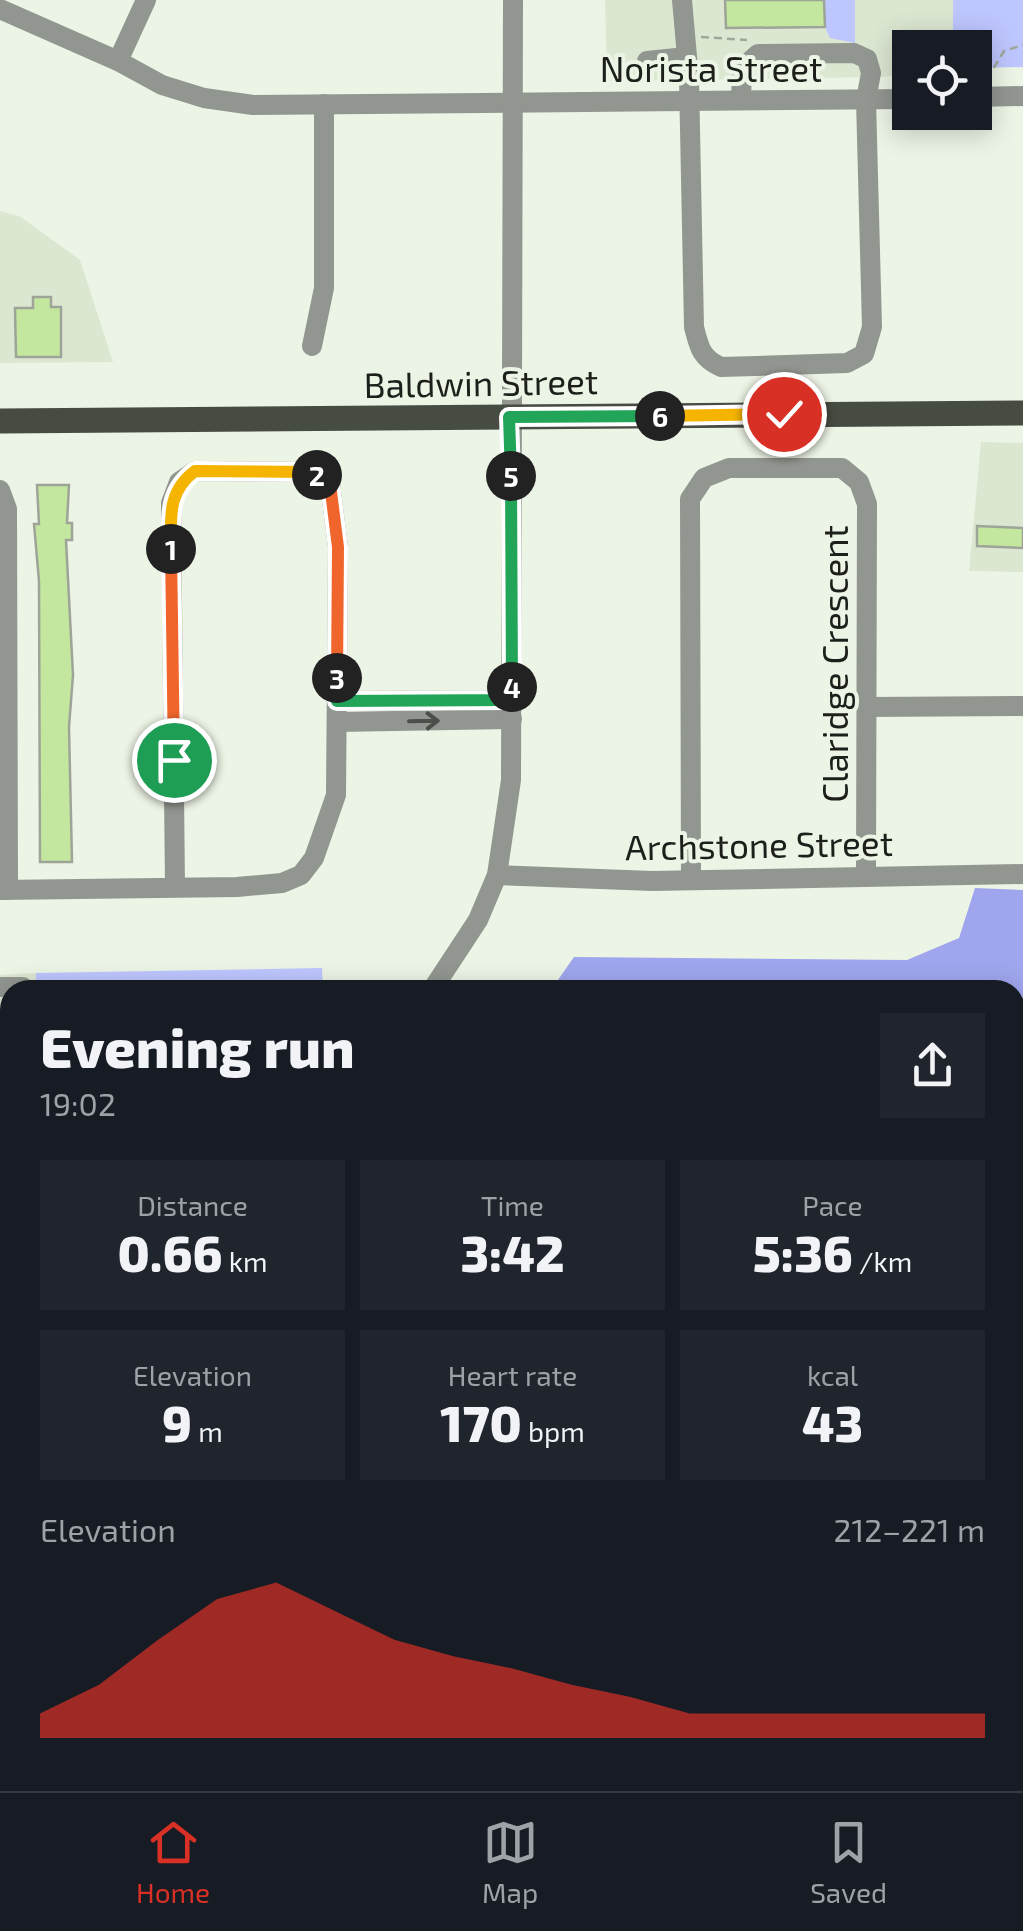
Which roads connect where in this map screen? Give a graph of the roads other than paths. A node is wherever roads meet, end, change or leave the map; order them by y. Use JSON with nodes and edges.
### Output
{"nodes":[{"id":1,"x":146,"y":0,"type":"edge"},
{"id":2,"x":513,"y":0,"type":"edge"},
{"id":3,"x":682,"y":0,"type":"edge"},
{"id":4,"x":0,"y":9,"type":"edge"},
{"id":5,"x":689,"y":47,"type":"junction"},
{"id":6,"x":118,"y":60,"type":"junction"},
{"id":7,"x":647,"y":61,"type":"dead end"},
{"id":8,"x":992,"y":90,"type":"edge"},
{"id":9,"x":1023,"y":96,"type":"edge"},
{"id":10,"x":892,"y":99,"type":"edge"},
{"id":11,"x":687,"y":100,"type":"junction"},
{"id":12,"x":742,"y":100,"type":"junction"},
{"id":13,"x":866,"y":100,"type":"junction"},
{"id":14,"x":513,"y":102,"type":"junction"},
{"id":15,"x":324,"y":104,"type":"junction"},
{"id":16,"x":312,"y":346,"type":"dead end"},
{"id":17,"x":1023,"y":412,"type":"edge"},
{"id":18,"x":509,"y":417,"type":"junction"},
{"id":19,"x":0,"y":421,"type":"edge"},
{"id":20,"x":0,"y":490,"type":"edge"},
{"id":21,"x":1023,"y":706,"type":"edge"},
{"id":22,"x":867,"y":707,"type":"junction"},
{"id":23,"x":512,"y":709,"type":"junction"},
{"id":24,"x":337,"y":712,"type":"junction"},
{"id":25,"x":866,"y":874,"type":"junction"},
{"id":26,"x":1023,"y":874,"type":"edge"},
{"id":27,"x":497,"y":875,"type":"junction"},
{"id":28,"x":691,"y":879,"type":"junction"},
{"id":29,"x":175,"y":888,"type":"junction"},
{"id":30,"x":4,"y":890,"type":"edge"},
{"id":31,"x":439,"y":980,"type":"edge"}],
"edges":[{"from":1,"to":6,"type":"street"},
{"from":2,"to":14,"type":"street"},
{"from":3,"to":5,"type":"street"},
{"from":4,"to":6,"type":"street","name":"Norista Street"},
{"from":5,"to":7,"type":"street"},
{"from":5,"to":11,"type":"street"},
{"from":6,"to":15,"type":"street","name":"Norista Street"},
{"from":8,"to":9,"type":"street"},
{"from":10,"to":13,"type":"street","name":"Norista Street"},
{"from":11,"to":12,"type":"street","name":"Norista Street"},
{"from":11,"to":13,"type":"street"},
{"from":11,"to":14,"type":"street","name":"Norista Street"},
{"from":12,"to":13,"type":"street","name":"Norista Street"},
{"from":12,"to":13,"type":"street"},
{"from":14,"to":15,"type":"street","name":"Norista Street"},
{"from":14,"to":18,"type":"street"},
{"from":15,"to":16,"type":"street"},
{"from":17,"to":18,"type":"main road","name":"Baldwin Street"},
{"from":18,"to":19,"type":"main road","name":"Baldwin Street"},
{"from":18,"to":23,"type":"street"},
{"from":20,"to":30,"type":"street"},
{"from":21,"to":22,"type":"street"},
{"from":22,"to":25,"type":"street","name":"Claridge Crescent"},
{"from":22,"to":28,"type":"street","name":"Claridge Crescent"},
{"from":23,"to":24,"type":"street"},
{"from":23,"to":27,"type":"street"},
{"from":24,"to":29,"type":"street"},
{"from":24,"to":29,"type":"street"},
{"from":25,"to":26,"type":"street","name":"Archstone Street"},
{"from":25,"to":28,"type":"street","name":"Archstone Street"},
{"from":27,"to":28,"type":"street","name":"Archstone Street"},
{"from":27,"to":31,"type":"street"},
{"from":29,"to":30,"type":"street"}]}
